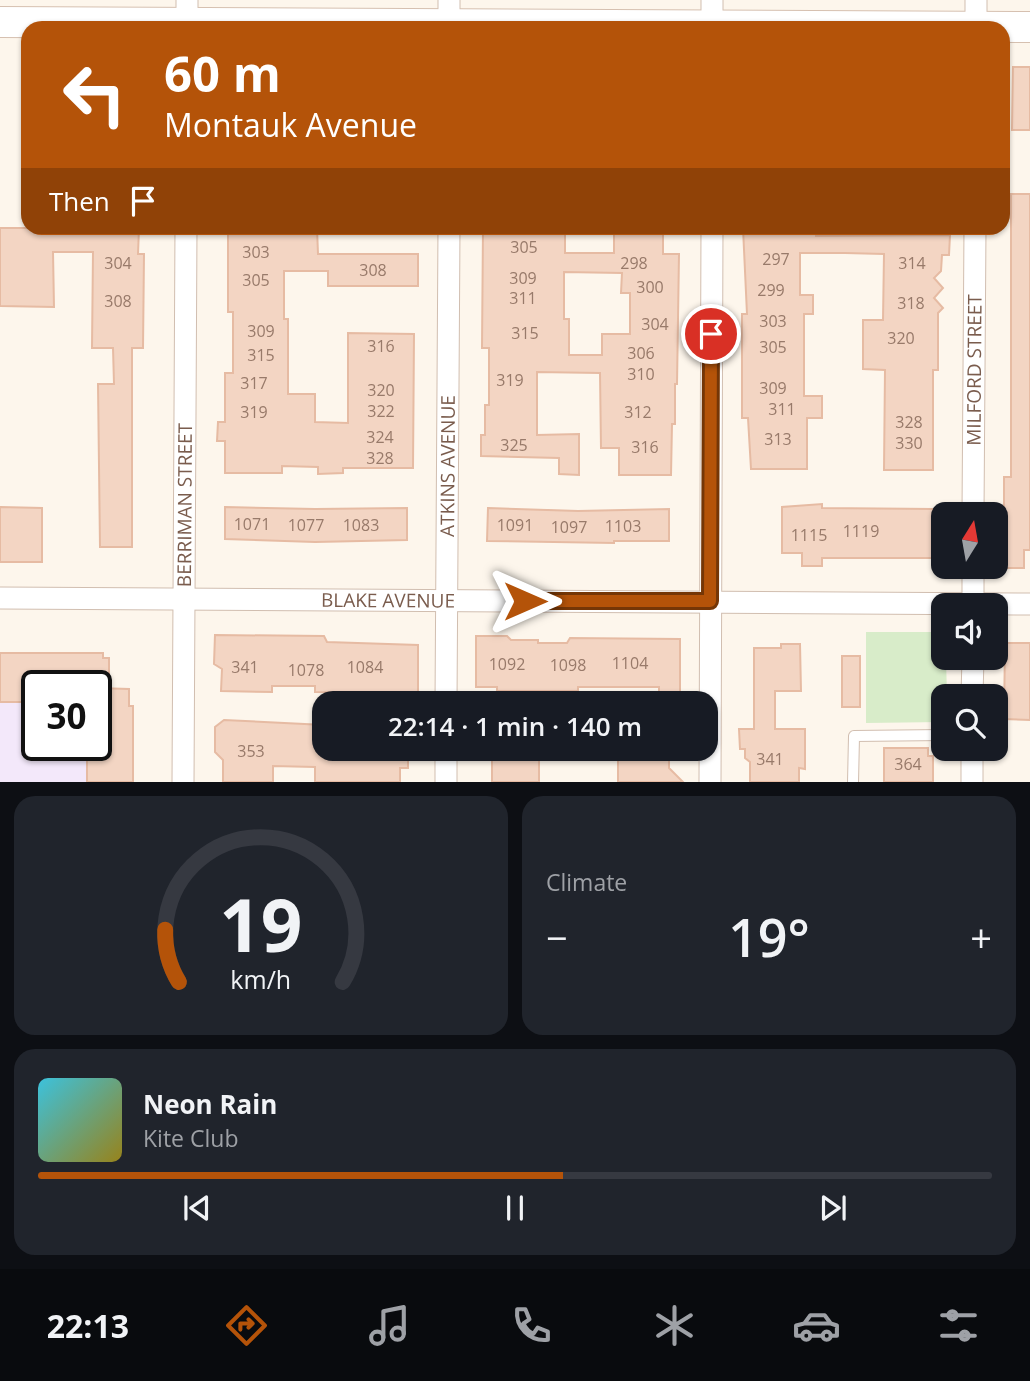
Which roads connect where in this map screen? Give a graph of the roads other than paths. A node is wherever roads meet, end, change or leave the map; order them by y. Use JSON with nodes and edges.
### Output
{"nodes":[{"id":1,"x":187,"y":17,"type":"edge"},
{"id":2,"x":449,"y":17,"type":"edge"},
{"id":3,"x":712,"y":18,"type":"edge"},
{"id":4,"x":976,"y":18,"type":"edge"},
{"id":5,"x":21,"y":21,"type":"edge"},
{"id":6,"x":37,"y":21,"type":"edge"},
{"id":7,"x":994,"y":21,"type":"edge"},
{"id":8,"x":0,"y":22,"type":"edge"},
{"id":9,"x":1010,"y":24,"type":"edge"},
{"id":10,"x":1030,"y":27,"type":"edge"},
{"id":11,"x":186,"y":235,"type":"edge"},
{"id":12,"x":449,"y":235,"type":"edge"},
{"id":13,"x":712,"y":235,"type":"edge"},
{"id":14,"x":975,"y":235,"type":"edge"},
{"id":15,"x":973,"y":502,"type":"edge"},
{"id":16,"x":0,"y":598,"type":"edge"},
{"id":17,"x":184,"y":599,"type":"junction"},
{"id":18,"x":447,"y":600,"type":"junction"},
{"id":19,"x":710,"y":601,"type":"junction"},
{"id":20,"x":931,"y":604,"type":"edge"},
{"id":21,"x":1008,"y":604,"type":"edge"},
{"id":22,"x":1030,"y":604,"type":"edge"},
{"id":23,"x":446,"y":691,"type":"edge"},
{"id":24,"x":931,"y":735,"type":"edge"},
{"id":25,"x":446,"y":761,"type":"edge"},
{"id":26,"x":972,"y":761,"type":"edge"},
{"id":27,"x":183,"y":782,"type":"edge"},
{"id":28,"x":446,"y":782,"type":"edge"},
{"id":29,"x":710,"y":782,"type":"edge"},
{"id":30,"x":853,"y":782,"type":"edge"},
{"id":31,"x":972,"y":782,"type":"edge"}],
"edges":[{"from":1,"to":2,"type":"street"},
{"from":1,"to":6,"type":"street"},
{"from":2,"to":3,"type":"street"},
{"from":3,"to":4,"type":"street"},
{"from":4,"to":7,"type":"street"},
{"from":5,"to":8,"type":"street"},
{"from":9,"to":10,"type":"street"},
{"from":11,"to":17,"type":"street","name":"BERRIMAN STREET"},
{"from":12,"to":18,"type":"street","name":"ATKINS AVENUE"},
{"from":13,"to":19,"type":"street"},
{"from":14,"to":15,"type":"street","name":"MILFORD STREET"},
{"from":16,"to":17,"type":"street","name":"BLAKE AVENUE"},
{"from":17,"to":18,"type":"street","name":"BLAKE AVENUE"},
{"from":17,"to":27,"type":"street","name":"BERRIMAN STREET"},
{"from":18,"to":19,"type":"street","name":"BLAKE AVENUE"},
{"from":18,"to":23,"type":"street","name":"ATKINS AVENUE"},
{"from":19,"to":20,"type":"street","name":"BLAKE AVENUE"},
{"from":19,"to":29,"type":"street"},
{"from":21,"to":22,"type":"street","name":"BLAKE AVENUE"},
{"from":24,"to":30,"type":"lane"},
{"from":25,"to":28,"type":"street"},
{"from":26,"to":31,"type":"street"}]}
